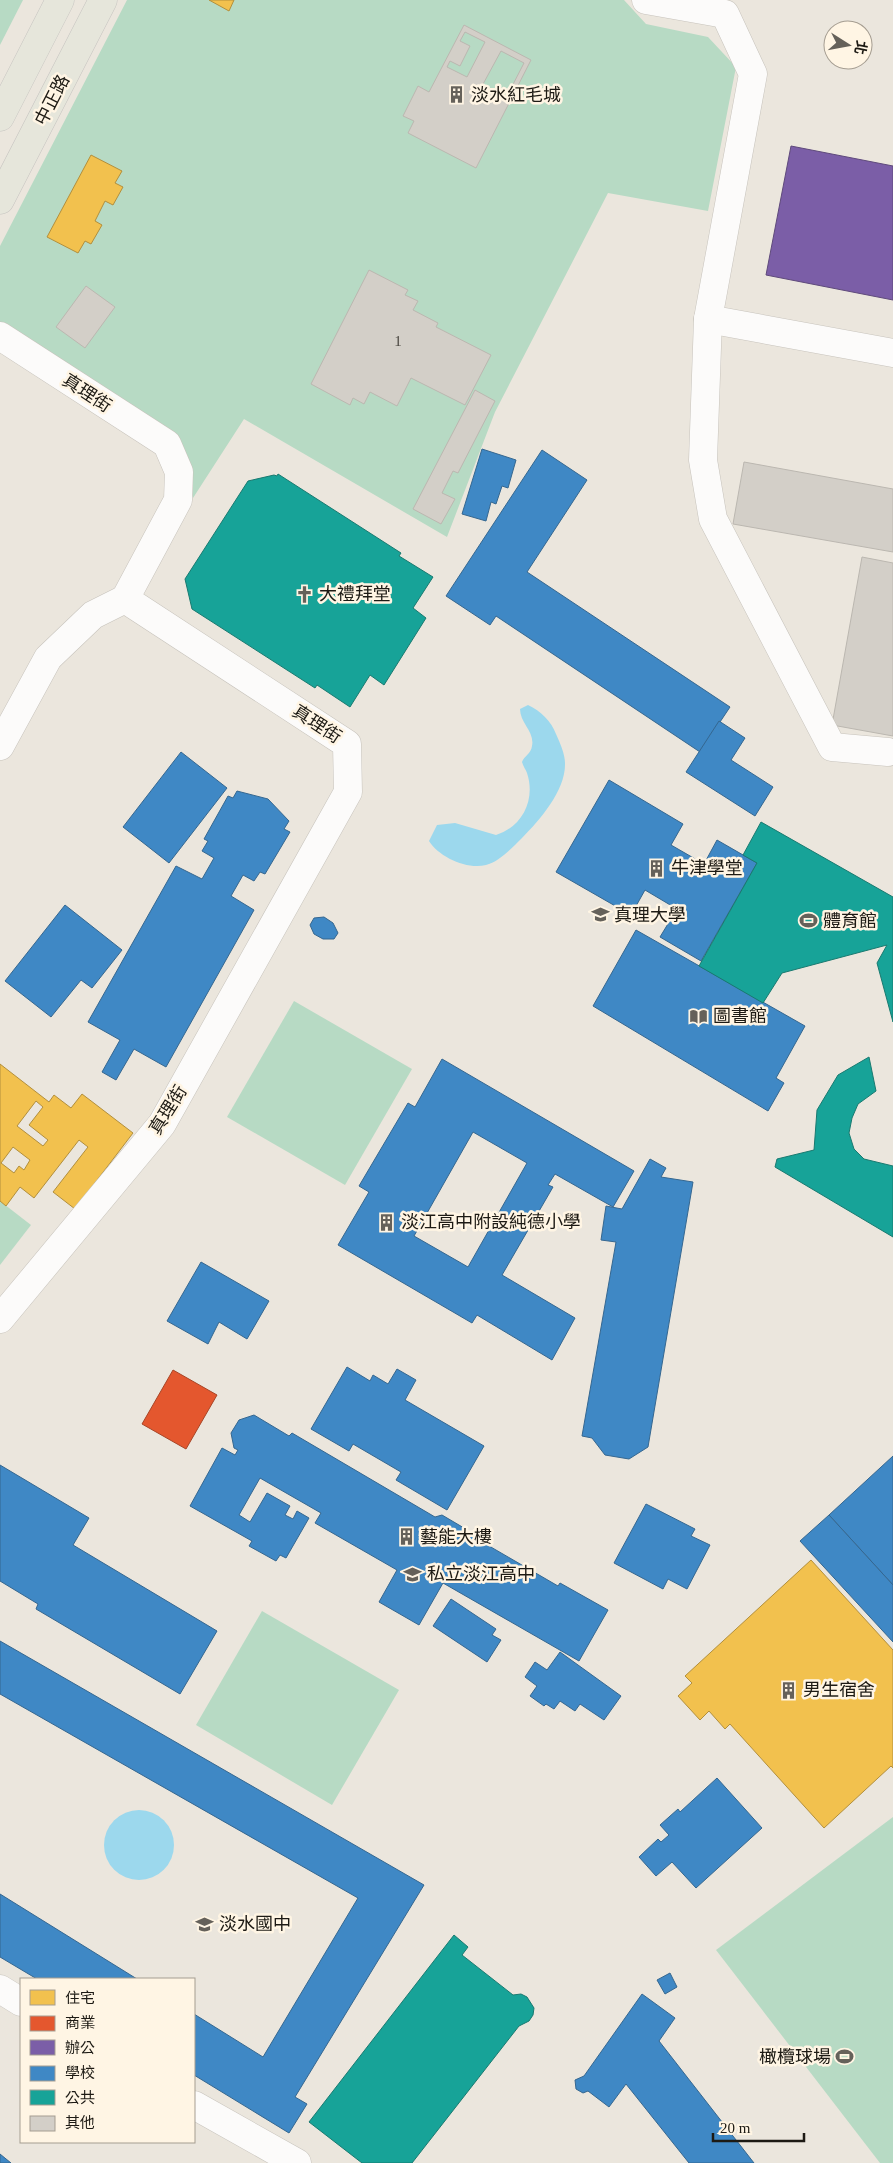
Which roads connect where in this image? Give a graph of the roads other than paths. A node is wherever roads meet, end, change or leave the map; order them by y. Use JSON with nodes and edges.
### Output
{"nodes":[{"id":1,"x":60,"y":0,"type":"edge"},
{"id":2,"x":103,"y":0,"type":"edge"},
{"id":3,"x":646,"y":0,"type":"edge"},
{"id":4,"x":0,"y":117,"type":"edge"},
{"id":5,"x":0,"y":200,"type":"edge"},
{"id":6,"x":708,"y":319,"type":"junction"},
{"id":7,"x":0,"y":336,"type":"edge"},
{"id":8,"x":893,"y":353,"type":"edge"},
{"id":9,"x":125,"y":599,"type":"junction"},
{"id":10,"x":0,"y":746,"type":"edge"},
{"id":11,"x":888,"y":752,"type":"dead end"},
{"id":12,"x":0,"y":1319,"type":"edge"},
{"id":13,"x":0,"y":1989,"type":"edge"},
{"id":14,"x":20,"y":2001,"type":"edge"},
{"id":15,"x":195,"y":2105,"type":"edge"},
{"id":16,"x":296,"y":2163,"type":"edge"}],
"edges":[{"from":1,"to":4,"type":"main road"},
{"from":2,"to":5,"type":"main road","name":"中正路"},
{"from":3,"to":6,"type":"street"},
{"from":6,"to":8,"type":"street"},
{"from":6,"to":11,"type":"street"},
{"from":7,"to":9,"type":"street","name":"真理街"},
{"from":9,"to":10,"type":"street"},
{"from":9,"to":12,"type":"street","name":"真理街"},
{"from":13,"to":14,"type":"street"},
{"from":15,"to":16,"type":"street"}]}
